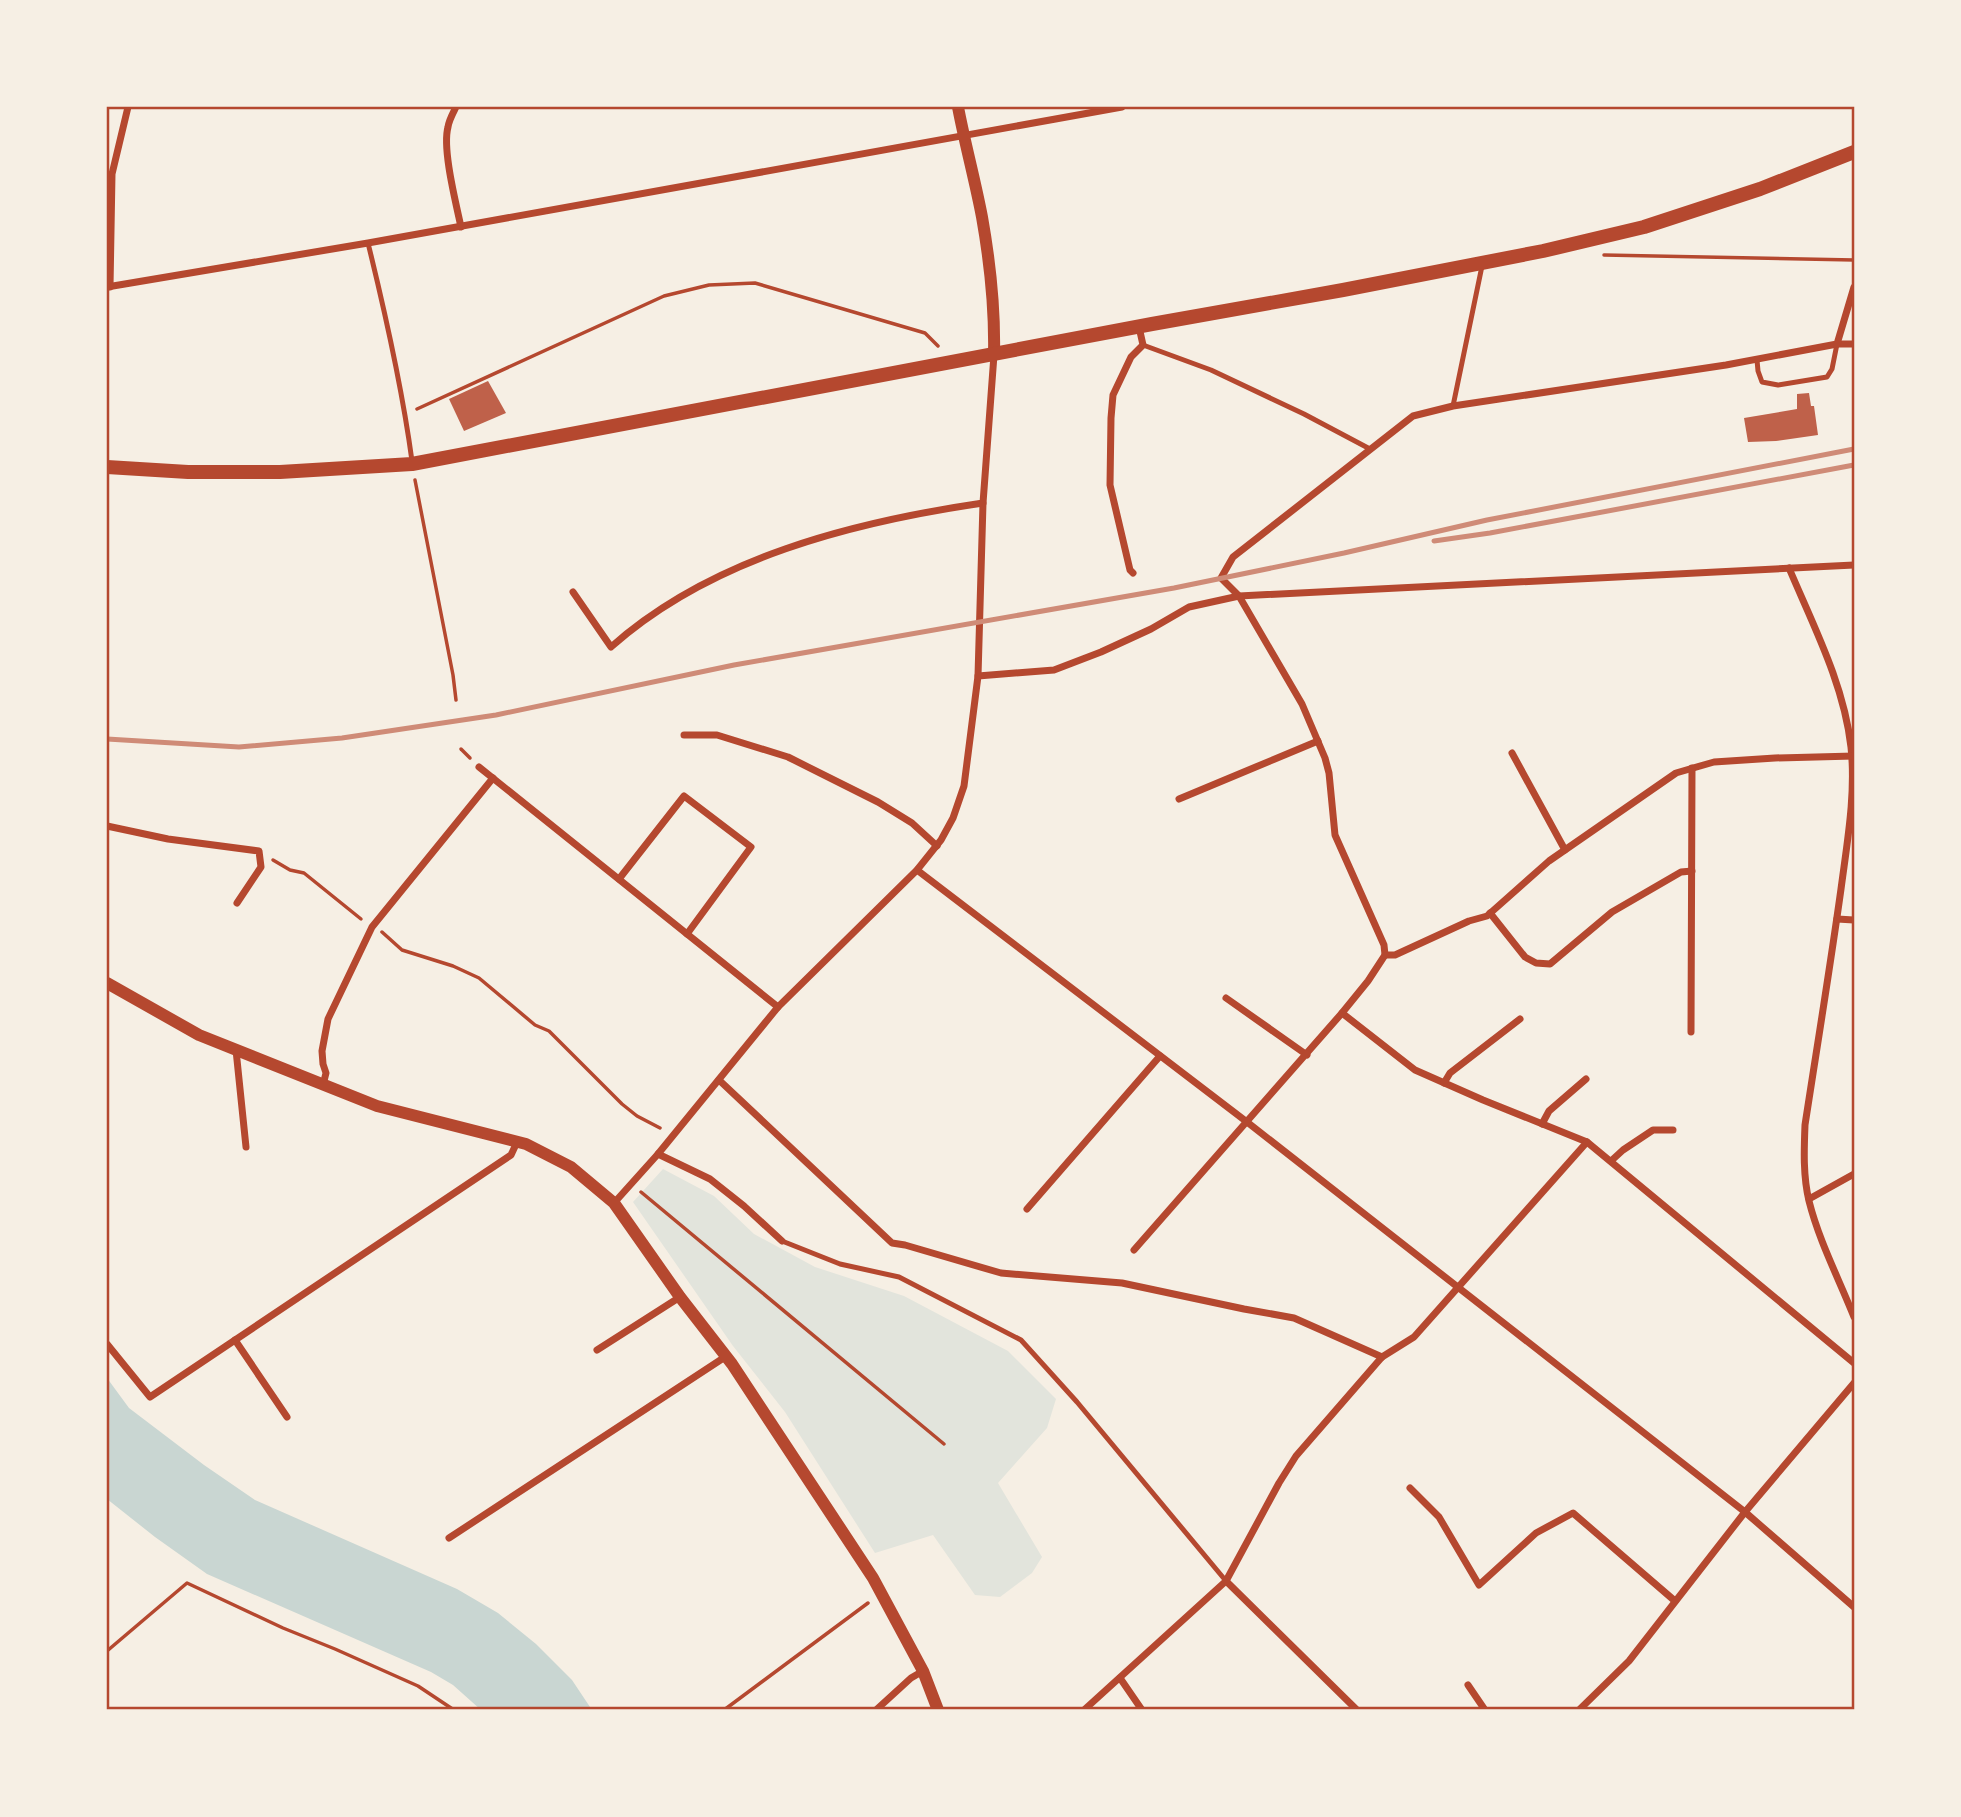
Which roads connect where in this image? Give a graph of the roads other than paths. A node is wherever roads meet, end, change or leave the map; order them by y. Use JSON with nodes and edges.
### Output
{"nodes":[{"id":1,"x":128,"y":107,"type":"edge"},
{"id":2,"x":456,"y":107,"type":"edge"},
{"id":3,"x":958,"y":107,"type":"edge"},
{"id":4,"x":1122,"y":107,"type":"edge"},
{"id":5,"x":964,"y":134,"type":"junction"},
{"id":6,"x":1854,"y":152,"type":"edge"},
{"id":7,"x":461,"y":227,"type":"junction"},
{"id":8,"x":368,"y":243,"type":"junction"},
{"id":9,"x":1483,"y":262,"type":"junction"},
{"id":10,"x":108,"y":287,"type":"edge"},
{"id":11,"x":1854,"y":287,"type":"edge"},
{"id":12,"x":1139,"y":327,"type":"junction"},
{"id":13,"x":1837,"y":344,"type":"junction"},
{"id":14,"x":1854,"y":344,"type":"edge"},
{"id":15,"x":1143,"y":345,"type":"junction"},
{"id":16,"x":995,"y":355,"type":"junction"},
{"id":17,"x":1757,"y":360,"type":"junction"},
{"id":18,"x":1452,"y":406,"type":"junction"},
{"id":19,"x":1370,"y":449,"type":"junction"},
{"id":20,"x":412,"y":464,"type":"junction"},
{"id":21,"x":107,"y":467,"type":"edge"},
{"id":22,"x":983,"y":503,"type":"junction"},
{"id":23,"x":1854,"y":565,"type":"edge"},
{"id":24,"x":1788,"y":568,"type":"junction"},
{"id":25,"x":1133,"y":573,"type":"dead end"},
{"id":26,"x":573,"y":592,"type":"dead end"},
{"id":27,"x":1239,"y":596,"type":"junction"},
{"id":28,"x":978,"y":676,"type":"junction"},
{"id":29,"x":684,"y":735,"type":"dead end"},
{"id":30,"x":1318,"y":741,"type":"junction"},
{"id":31,"x":1512,"y":753,"type":"dead end"},
{"id":32,"x":1853,"y":756,"type":"edge"},
{"id":33,"x":479,"y":767,"type":"dead end"},
{"id":34,"x":1692,"y":768,"type":"junction"},
{"id":35,"x":494,"y":778,"type":"junction"},
{"id":36,"x":1179,"y":799,"type":"dead end"},
{"id":37,"x":1852,"y":810,"type":"edge"},
{"id":38,"x":107,"y":825,"type":"edge"},
{"id":39,"x":937,"y":846,"type":"junction"},
{"id":40,"x":1565,"y":850,"type":"junction"},
{"id":41,"x":917,"y":870,"type":"junction"},
{"id":42,"x":1692,"y":871,"type":"junction"},
{"id":43,"x":619,"y":878,"type":"junction"},
{"id":44,"x":237,"y":903,"type":"dead end"},
{"id":45,"x":1490,"y":913,"type":"junction"},
{"id":46,"x":1837,"y":919,"type":"junction"},
{"id":47,"x":1854,"y":920,"type":"edge"},
{"id":48,"x":687,"y":933,"type":"junction"},
{"id":49,"x":1385,"y":955,"type":"junction"},
{"id":50,"x":107,"y":984,"type":"edge"},
{"id":51,"x":1226,"y":998,"type":"dead end"},
{"id":52,"x":778,"y":1007,"type":"junction"},
{"id":53,"x":1342,"y":1013,"type":"junction"},
{"id":54,"x":1520,"y":1019,"type":"dead end"},
{"id":55,"x":1691,"y":1032,"type":"dead end"},
{"id":56,"x":236,"y":1050,"type":"junction"},
{"id":57,"x":1307,"y":1055,"type":"junction"},
{"id":58,"x":1160,"y":1056,"type":"junction"},
{"id":59,"x":1586,"y":1079,"type":"dead end"},
{"id":60,"x":719,"y":1080,"type":"junction"},
{"id":61,"x":1444,"y":1083,"type":"junction"},
{"id":62,"x":323,"y":1086,"type":"junction"},
{"id":63,"x":1247,"y":1122,"type":"junction"},
{"id":64,"x":1542,"y":1124,"type":"junction"},
{"id":65,"x":1673,"y":1130,"type":"dead end"},
{"id":66,"x":517,"y":1142,"type":"junction"},
{"id":67,"x":1587,"y":1142,"type":"junction"},
{"id":68,"x":246,"y":1147,"type":"dead end"},
{"id":69,"x":658,"y":1154,"type":"junction"},
{"id":70,"x":1611,"y":1161,"type":"junction"},
{"id":71,"x":1854,"y":1174,"type":"edge"},
{"id":72,"x":1809,"y":1199,"type":"junction"},
{"id":73,"x":614,"y":1203,"type":"junction"},
{"id":74,"x":1027,"y":1209,"type":"dead end"},
{"id":75,"x":782,"y":1241,"type":"joint"},
{"id":76,"x":1134,"y":1250,"type":"dead end"},
{"id":77,"x":1458,"y":1288,"type":"junction"},
{"id":78,"x":680,"y":1297,"type":"junction"},
{"id":79,"x":1854,"y":1317,"type":"edge"},
{"id":80,"x":235,"y":1340,"type":"junction"},
{"id":81,"x":107,"y":1344,"type":"edge"},
{"id":82,"x":597,"y":1350,"type":"dead end"},
{"id":83,"x":725,"y":1357,"type":"junction"},
{"id":84,"x":1382,"y":1357,"type":"junction"},
{"id":85,"x":1854,"y":1363,"type":"edge"},
{"id":86,"x":1854,"y":1383,"type":"edge"},
{"id":87,"x":287,"y":1417,"type":"dead end"},
{"id":88,"x":1410,"y":1488,"type":"dead end"},
{"id":89,"x":1745,"y":1512,"type":"junction"},
{"id":90,"x":449,"y":1538,"type":"dead end"},
{"id":91,"x":1226,"y":1581,"type":"junction"},
{"id":92,"x":1675,"y":1601,"type":"junction"},
{"id":93,"x":1854,"y":1607,"type":"edge"},
{"id":94,"x":923,"y":1671,"type":"junction"},
{"id":95,"x":1120,"y":1678,"type":"junction"},
{"id":96,"x":1468,"y":1685,"type":"dead end"},
{"id":97,"x":876,"y":1710,"type":"edge"},
{"id":98,"x":938,"y":1710,"type":"edge"},
{"id":99,"x":1084,"y":1710,"type":"edge"},
{"id":100,"x":1142,"y":1710,"type":"edge"},
{"id":101,"x":1356,"y":1710,"type":"edge"},
{"id":102,"x":1485,"y":1710,"type":"edge"},
{"id":103,"x":1579,"y":1710,"type":"edge"}],
"edges":[{"from":1,"to":10,"type":"street"},
{"from":2,"to":7,"type":"street"},
{"from":3,"to":5,"type":"street"},
{"from":4,"to":5,"type":"street"},
{"from":5,"to":7,"type":"street"},
{"from":5,"to":16,"type":"street"},
{"from":6,"to":9,"type":"main road"},
{"from":7,"to":8,"type":"street"},
{"from":8,"to":10,"type":"street"},
{"from":8,"to":20,"type":"lane"},
{"from":9,"to":12,"type":"main road"},
{"from":9,"to":18,"type":"lane"},
{"from":11,"to":13,"type":"street"},
{"from":12,"to":15,"type":"street"},
{"from":12,"to":16,"type":"main road"},
{"from":13,"to":14,"type":"street"},
{"from":13,"to":17,"type":"street"},
{"from":13,"to":17,"type":"lane"},
{"from":15,"to":19,"type":"lane"},
{"from":15,"to":25,"type":"street"},
{"from":16,"to":20,"type":"main road"},
{"from":16,"to":22,"type":"street"},
{"from":17,"to":18,"type":"street"},
{"from":18,"to":19,"type":"street"},
{"from":19,"to":27,"type":"street"},
{"from":20,"to":21,"type":"main road"},
{"from":22,"to":26,"type":"street"},
{"from":22,"to":28,"type":"street"},
{"from":23,"to":24,"type":"street"},
{"from":24,"to":27,"type":"street"},
{"from":24,"to":32,"type":"street"},
{"from":27,"to":28,"type":"street"},
{"from":27,"to":30,"type":"street"},
{"from":28,"to":39,"type":"street"},
{"from":29,"to":39,"type":"street"},
{"from":30,"to":36,"type":"street"},
{"from":30,"to":49,"type":"street"},
{"from":31,"to":40,"type":"street"},
{"from":32,"to":34,"type":"street"},
{"from":32,"to":37,"type":"street"},
{"from":33,"to":35,"type":"street"},
{"from":34,"to":40,"type":"street"},
{"from":34,"to":42,"type":"street"},
{"from":35,"to":43,"type":"street"},
{"from":35,"to":62,"type":"street"},
{"from":37,"to":46,"type":"street"},
{"from":38,"to":44,"type":"street"},
{"from":39,"to":41,"type":"street"},
{"from":40,"to":45,"type":"street"},
{"from":41,"to":52,"type":"street"},
{"from":41,"to":58,"type":"street"},
{"from":42,"to":45,"type":"street"},
{"from":42,"to":55,"type":"street"},
{"from":43,"to":48,"type":"street"},
{"from":43,"to":48,"type":"street"},
{"from":45,"to":49,"type":"street"},
{"from":46,"to":47,"type":"street"},
{"from":46,"to":72,"type":"street"},
{"from":48,"to":52,"type":"street"},
{"from":49,"to":53,"type":"street"},
{"from":50,"to":56,"type":"street"},
{"from":51,"to":57,"type":"street"},
{"from":52,"to":60,"type":"street"},
{"from":53,"to":57,"type":"street"},
{"from":53,"to":61,"type":"street"},
{"from":54,"to":61,"type":"street"},
{"from":56,"to":62,"type":"street"},
{"from":56,"to":68,"type":"street"},
{"from":57,"to":63,"type":"street"},
{"from":58,"to":63,"type":"street"},
{"from":58,"to":74,"type":"street"},
{"from":59,"to":64,"type":"street"},
{"from":60,"to":69,"type":"street"},
{"from":60,"to":84,"type":"street"},
{"from":61,"to":64,"type":"street"},
{"from":62,"to":66,"type":"street"},
{"from":63,"to":76,"type":"street"},
{"from":63,"to":77,"type":"street"},
{"from":64,"to":67,"type":"street"},
{"from":65,"to":70,"type":"street"},
{"from":66,"to":73,"type":"street"},
{"from":66,"to":80,"type":"street"},
{"from":67,"to":70,"type":"street"},
{"from":67,"to":77,"type":"street"},
{"from":69,"to":73,"type":"street"},
{"from":69,"to":75,"type":"street"},
{"from":70,"to":85,"type":"street"},
{"from":71,"to":72,"type":"street"},
{"from":72,"to":79,"type":"street"},
{"from":73,"to":78,"type":"street"},
{"from":75,"to":91,"type":"lane"},
{"from":77,"to":84,"type":"street"},
{"from":77,"to":89,"type":"street"},
{"from":78,"to":82,"type":"street"},
{"from":78,"to":83,"type":"street"},
{"from":80,"to":81,"type":"street"},
{"from":80,"to":87,"type":"street"},
{"from":83,"to":90,"type":"street"},
{"from":83,"to":94,"type":"street"},
{"from":84,"to":91,"type":"street"},
{"from":86,"to":89,"type":"street"},
{"from":88,"to":92,"type":"street"},
{"from":89,"to":92,"type":"street"},
{"from":89,"to":93,"type":"street"},
{"from":91,"to":95,"type":"street"},
{"from":91,"to":101,"type":"street"},
{"from":92,"to":103,"type":"street"},
{"from":94,"to":97,"type":"street"},
{"from":94,"to":98,"type":"street"},
{"from":95,"to":99,"type":"street"},
{"from":95,"to":100,"type":"street"},
{"from":96,"to":102,"type":"street"}]}
